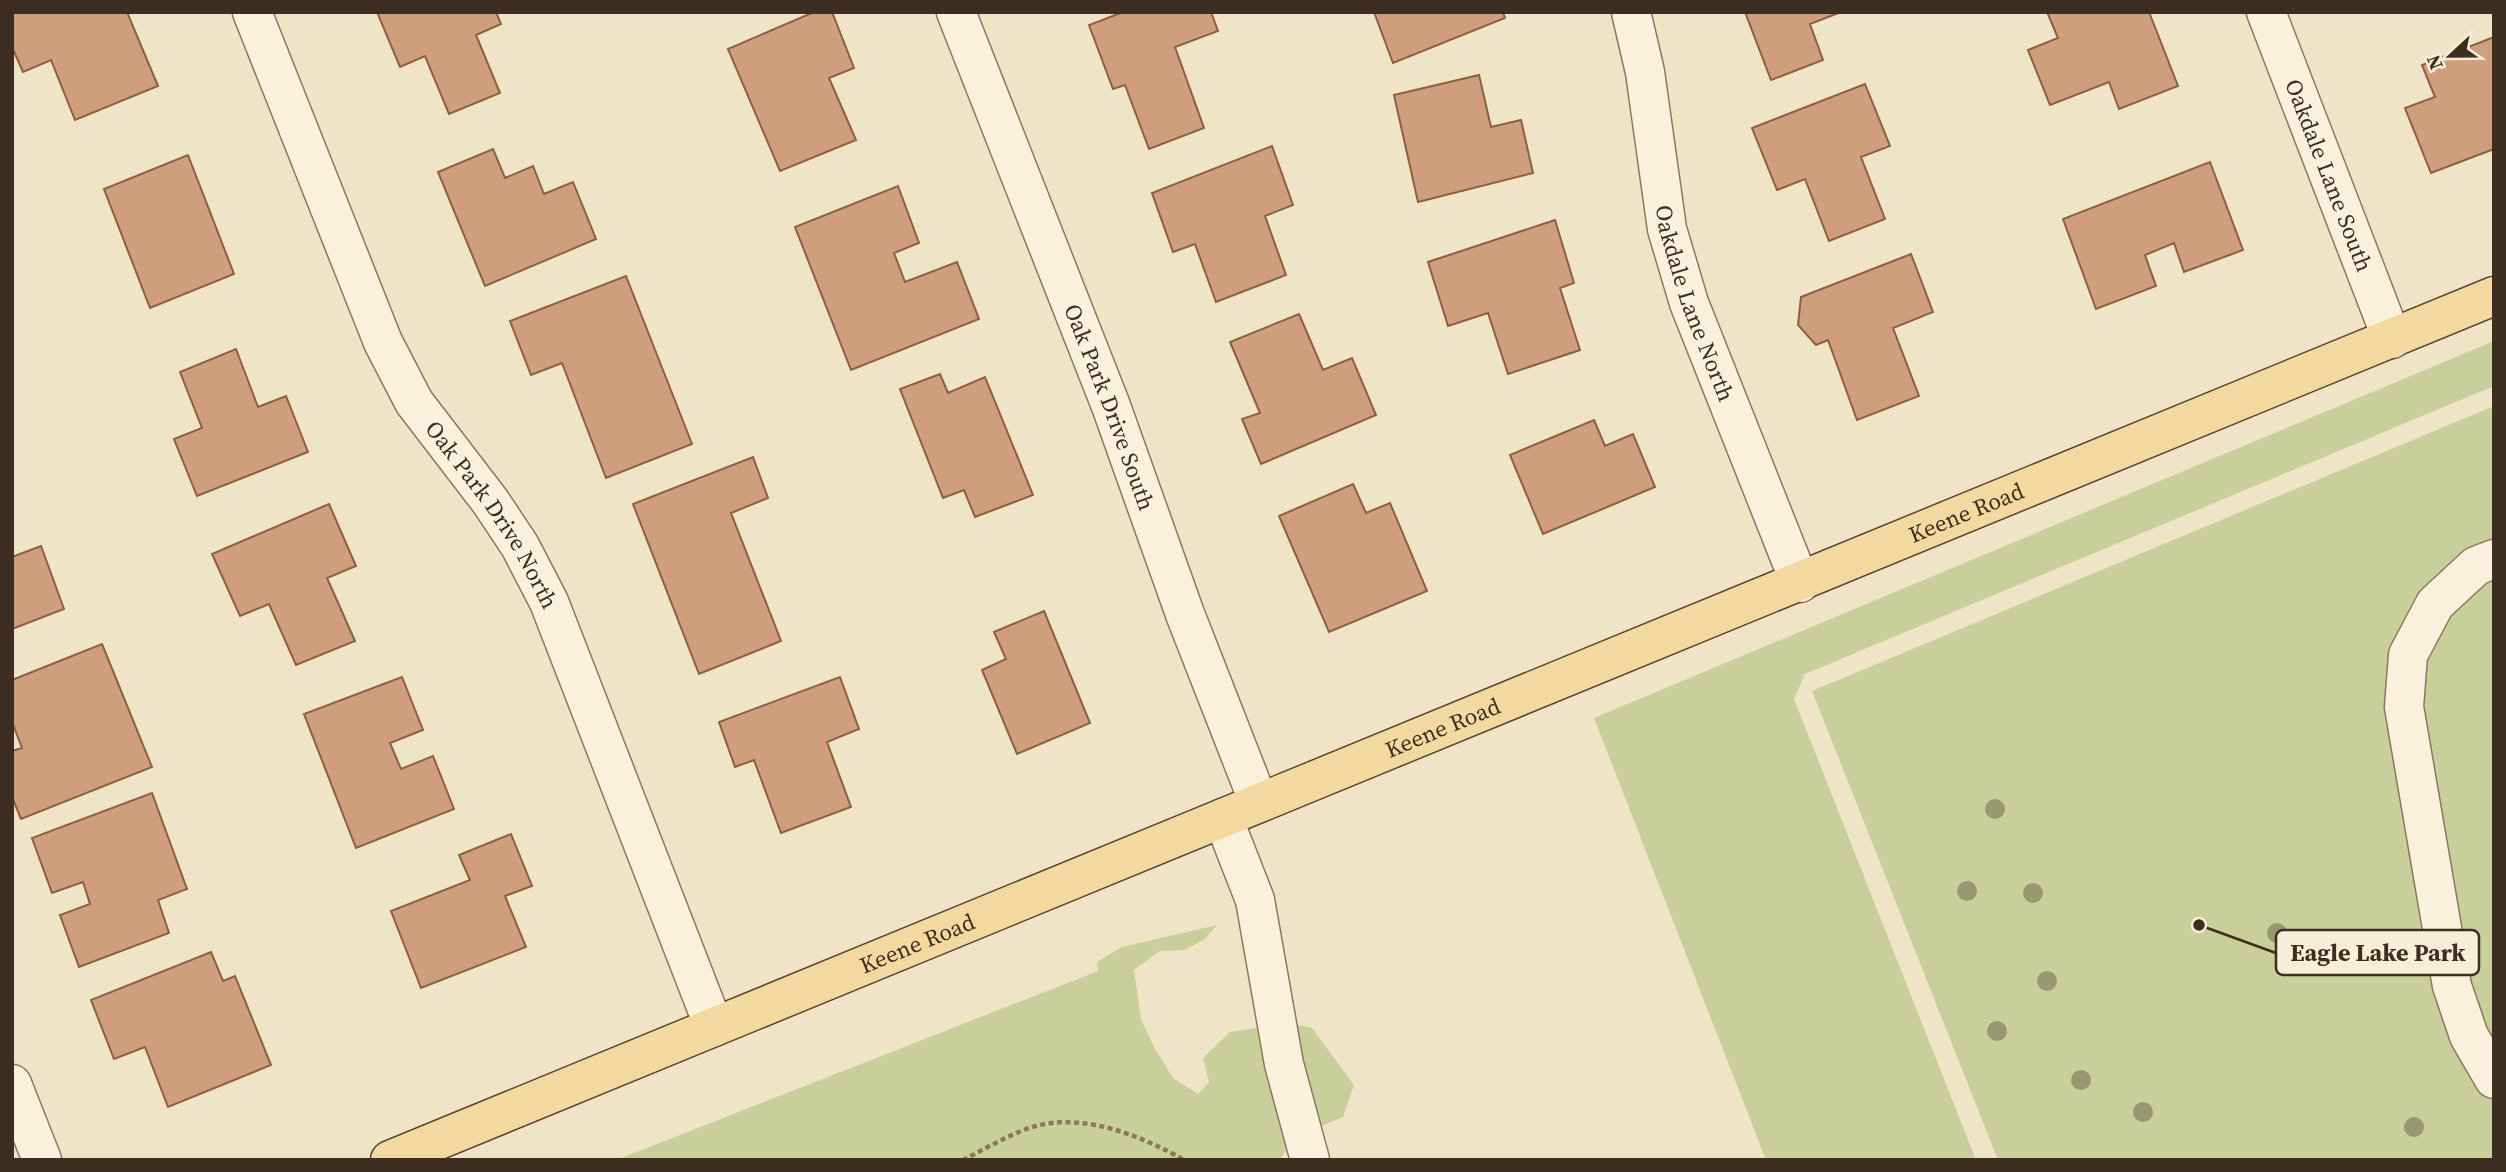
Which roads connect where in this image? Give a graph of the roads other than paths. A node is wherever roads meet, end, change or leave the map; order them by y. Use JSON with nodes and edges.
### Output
{"nodes":[{"id":1,"x":252,"y":12,"type":"edge"},
{"id":2,"x":956,"y":12,"type":"edge"},
{"id":3,"x":1631,"y":12,"type":"edge"},
{"id":4,"x":2266,"y":12,"type":"edge"},
{"id":5,"x":2494,"y":296,"type":"edge"},
{"id":6,"x":2392,"y":339,"type":"junction"},
{"id":7,"x":2494,"y":559,"type":"edge"},
{"id":8,"x":1800,"y":583,"type":"junction"},
{"id":9,"x":1259,"y":803,"type":"junction"},
{"id":10,"x":1223,"y":818,"type":"junction"},
{"id":11,"x":714,"y":1027,"type":"junction"},
{"id":12,"x":2494,"y":1079,"type":"edge"},
{"id":13,"x":12,"y":1084,"type":"edge"},
{"id":14,"x":42,"y":1160,"type":"edge"},
{"id":15,"x":390,"y":1160,"type":"edge"},
{"id":16,"x":1310,"y":1160,"type":"edge"}],
"edges":[{"from":1,"to":11,"type":"street","name":"Oak Park Drive North"},
{"from":2,"to":9,"type":"street","name":"Oak Park Drive South"},
{"from":3,"to":8,"type":"street","name":"Oakdale Lane North"},
{"from":4,"to":6,"type":"street","name":"Oakdale Lane South"},
{"from":5,"to":6,"type":"main road","name":"Keene Road"},
{"from":6,"to":8,"type":"main road","name":"Keene Road"},
{"from":7,"to":12,"type":"street"},
{"from":8,"to":9,"type":"main road","name":"Keene Road"},
{"from":9,"to":10,"type":"main road","name":"Keene Road"},
{"from":10,"to":11,"type":"main road","name":"Keene Road"},
{"from":10,"to":16,"type":"street"},
{"from":11,"to":15,"type":"main road","name":"Keene Road"},
{"from":13,"to":14,"type":"street"}]}
